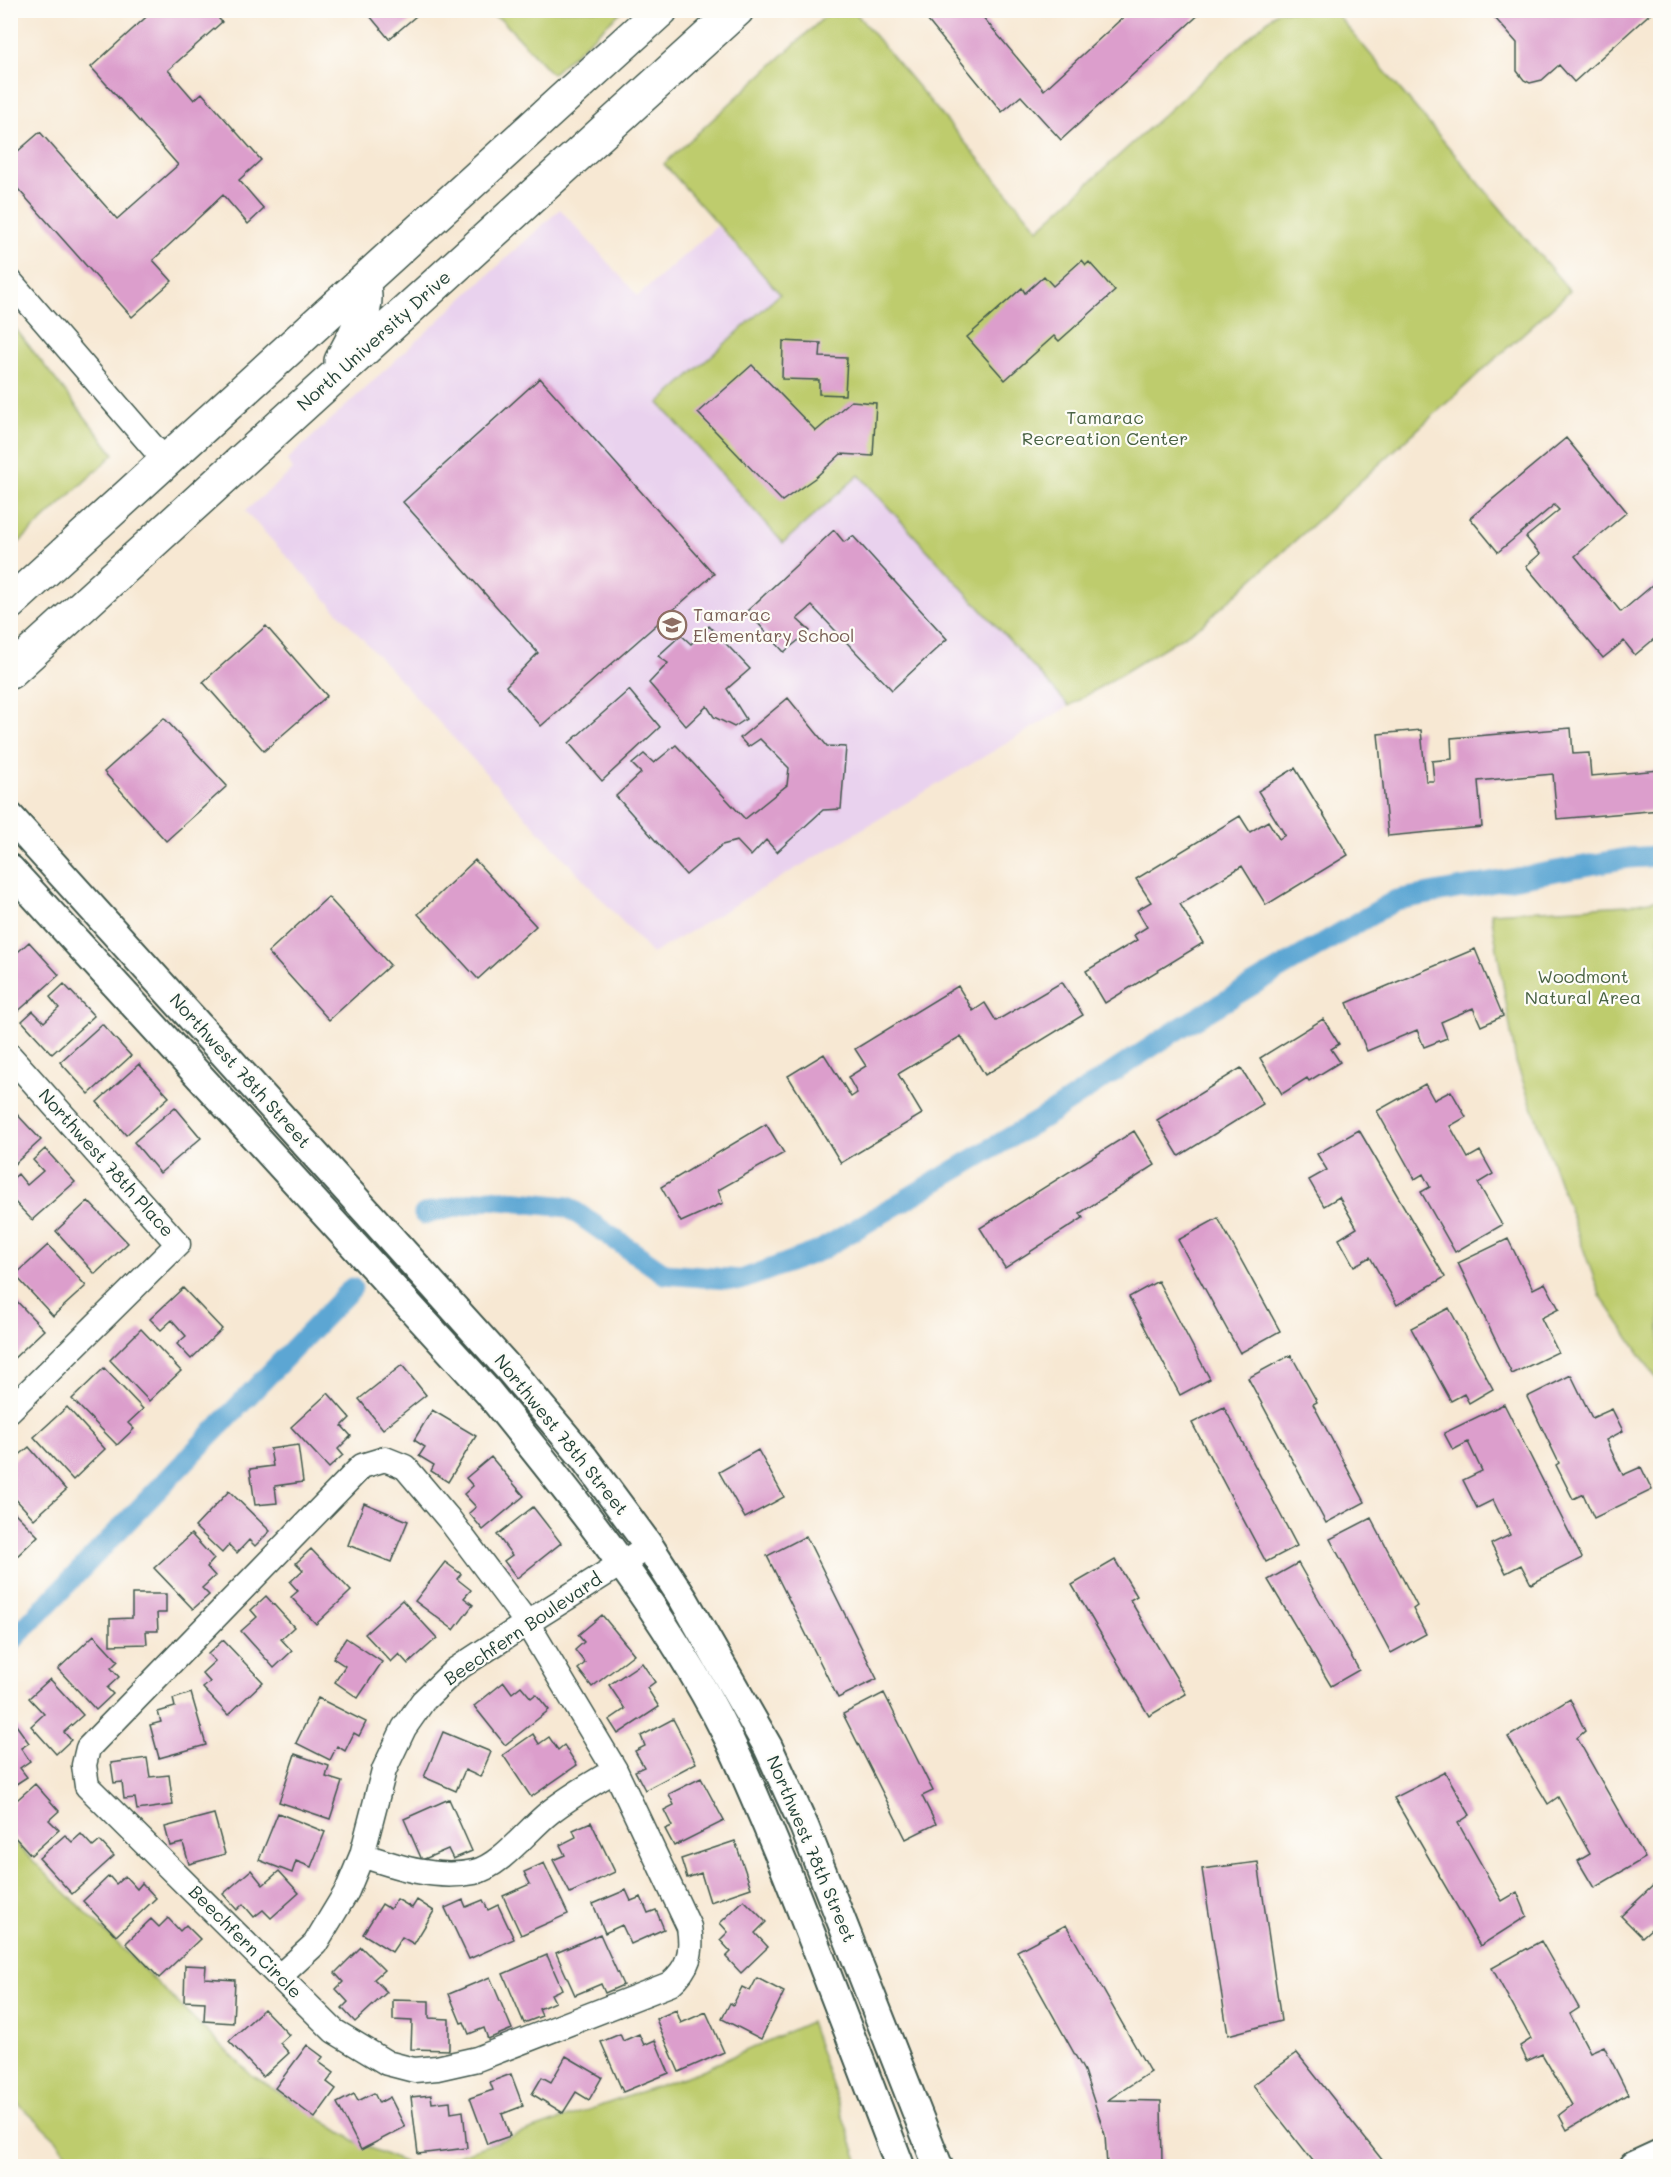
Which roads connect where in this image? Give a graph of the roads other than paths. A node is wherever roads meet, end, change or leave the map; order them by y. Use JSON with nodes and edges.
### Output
{"nodes":[{"id":1,"x":661,"y":10,"type":"edge"},
{"id":2,"x":737,"y":10,"type":"edge"},
{"id":3,"x":10,"y":281,"type":"edge"},
{"id":4,"x":363,"y":282,"type":"junction"},
{"id":5,"x":332,"y":379,"type":"junction"},
{"id":6,"x":166,"y":462,"type":"junction"},
{"id":7,"x":10,"y":603,"type":"edge"},
{"id":8,"x":10,"y":672,"type":"edge"},
{"id":9,"x":10,"y":817,"type":"edge"},
{"id":10,"x":10,"y":869,"type":"edge"},
{"id":11,"x":10,"y":1056,"type":"edge"},
{"id":12,"x":10,"y":1410,"type":"edge"},
{"id":13,"x":650,"y":1546,"type":"junction"},
{"id":14,"x":622,"y":1564,"type":"junction"},
{"id":15,"x":527,"y":1623,"type":"junction"},
{"id":16,"x":615,"y":1770,"type":"junction"},
{"id":17,"x":362,"y":1855,"type":"junction"},
{"id":18,"x":280,"y":1976,"type":"junction"},
{"id":19,"x":1660,"y":2154,"type":"edge"},
{"id":20,"x":900,"y":2166,"type":"edge"},
{"id":21,"x":938,"y":2166,"type":"edge"},
{"id":22,"x":1634,"y":2166,"type":"edge"}],
"edges":[{"from":1,"to":4,"type":"main road"},
{"from":2,"to":5,"type":"main road","name":"North University Drive"},
{"from":3,"to":6,"type":"street"},
{"from":4,"to":5,"type":"main road"},
{"from":4,"to":6,"type":"main road"},
{"from":5,"to":8,"type":"main road","name":"North University Drive"},
{"from":6,"to":7,"type":"main road"},
{"from":9,"to":13,"type":"street","name":"Northwest 78th Street"},
{"from":10,"to":14,"type":"street","name":"Northwest 78th Street"},
{"from":11,"to":12,"type":"street","name":"Northwest 78th Place"},
{"from":13,"to":14,"type":"street","name":"Beechfern Boulevard"},
{"from":13,"to":21,"type":"street","name":"Northwest 78th Street"},
{"from":14,"to":15,"type":"street","name":"Beechfern Boulevard"},
{"from":14,"to":20,"type":"street","name":"Northwest 78th Street"},
{"from":15,"to":16,"type":"street","name":"Beechfern Circle"},
{"from":15,"to":17,"type":"street","name":"Beechfern Boulevard"},
{"from":15,"to":18,"type":"street","name":"Beechfern Circle"},
{"from":16,"to":17,"type":"street"},
{"from":16,"to":18,"type":"street","name":"Beechfern Circle"},
{"from":17,"to":18,"type":"street","name":"Beechfern Boulevard"},
{"from":19,"to":22,"type":"street"}]}
